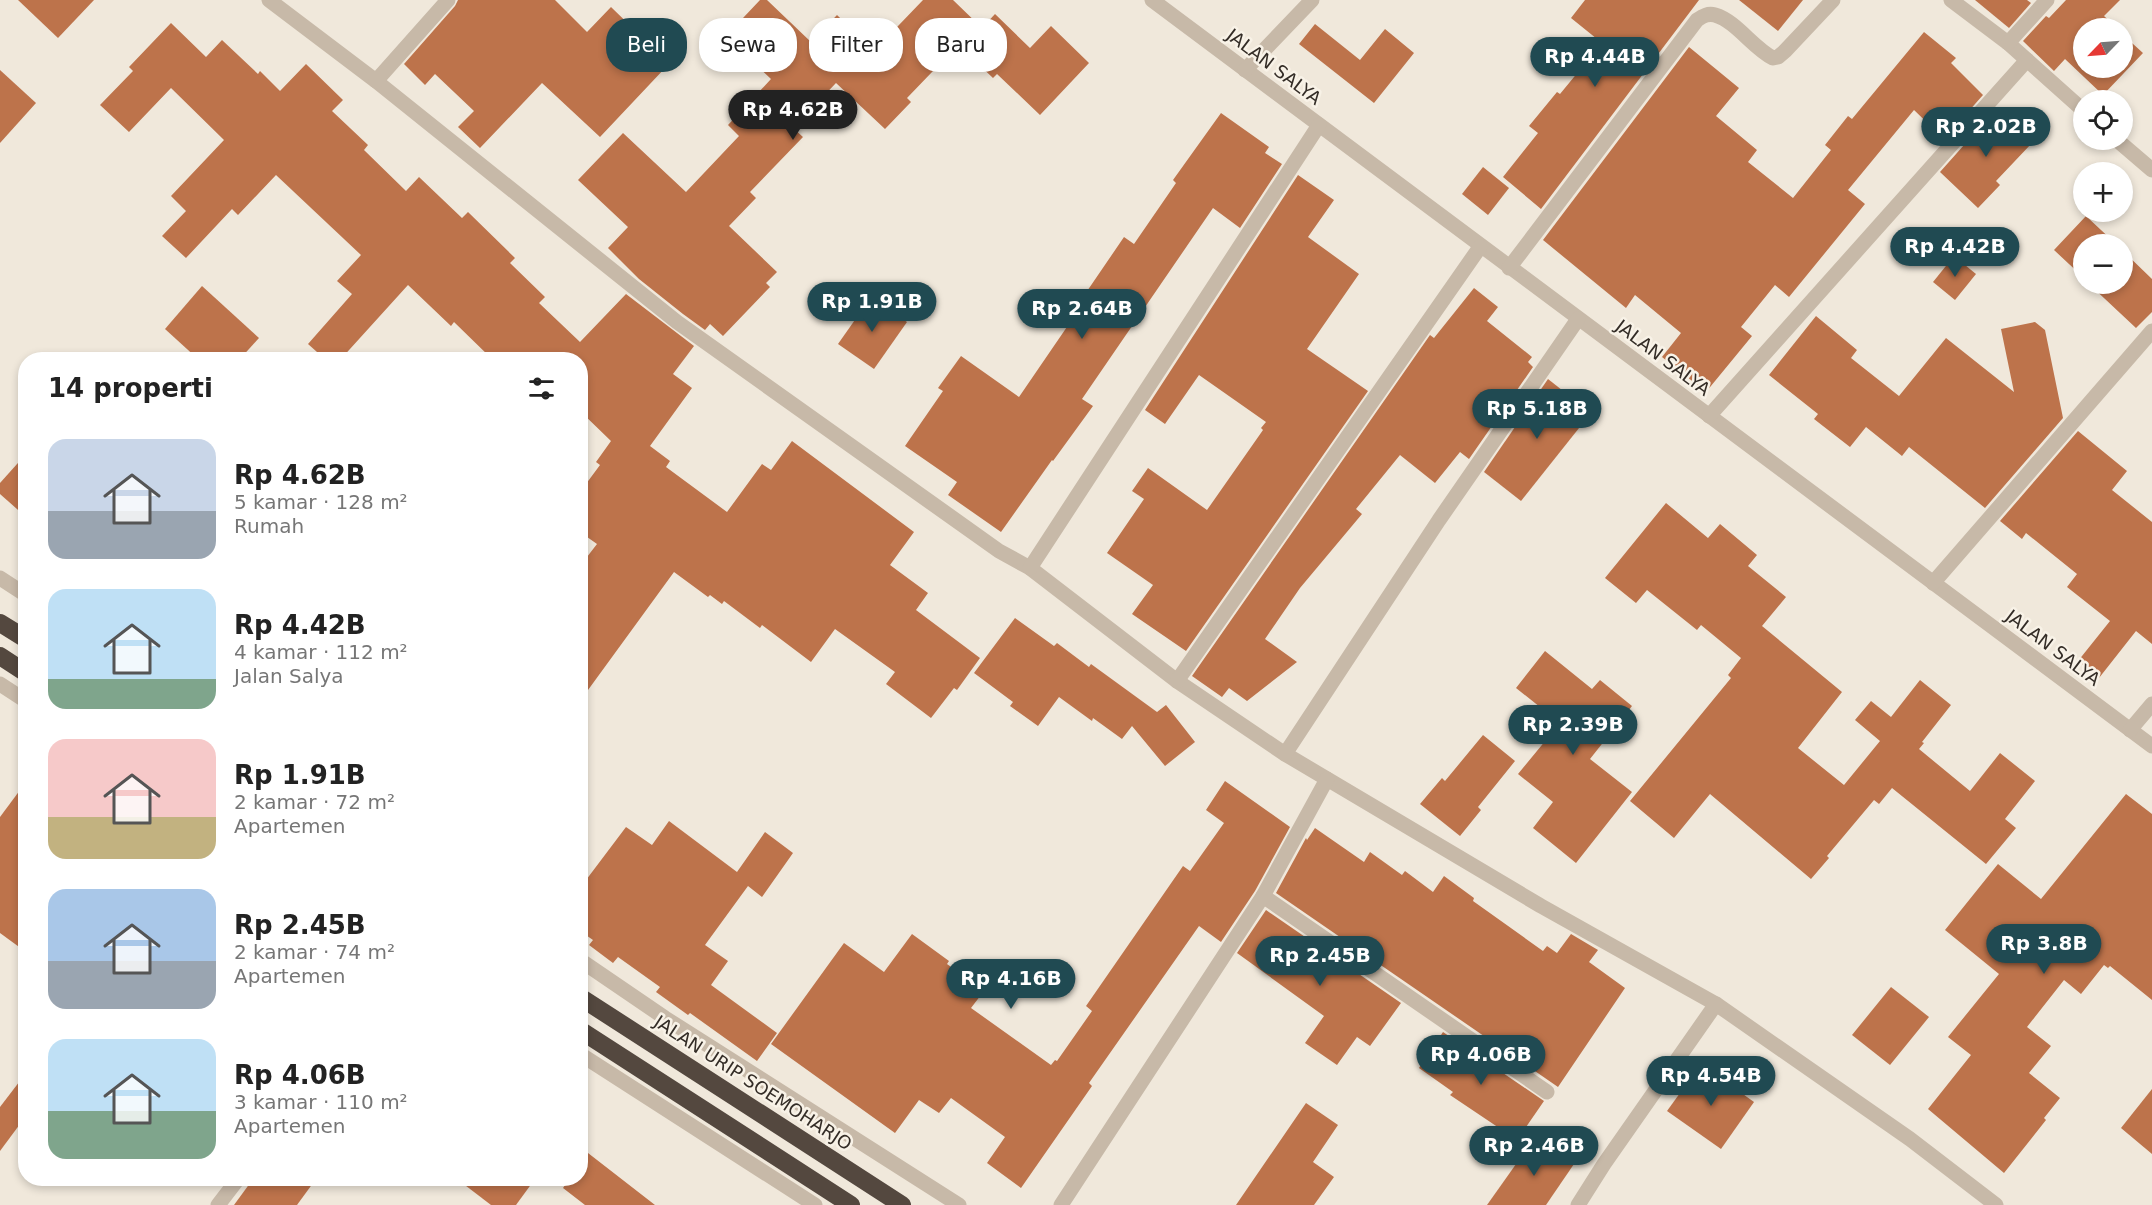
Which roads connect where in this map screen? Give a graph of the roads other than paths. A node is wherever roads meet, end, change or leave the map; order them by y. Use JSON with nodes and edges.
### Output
{"nodes":[{"id":1,"x":269,"y":0,"type":"edge"},
{"id":2,"x":448,"y":0,"type":"edge"},
{"id":3,"x":1152,"y":0,"type":"edge"},
{"id":4,"x":1312,"y":0,"type":"edge"},
{"id":5,"x":1833,"y":0,"type":"edge"},
{"id":6,"x":1951,"y":0,"type":"edge"},
{"id":7,"x":2047,"y":0,"type":"edge"},
{"id":8,"x":2008,"y":43,"type":"junction"},
{"id":9,"x":2027,"y":60,"type":"junction"},
{"id":10,"x":1245,"y":70,"type":"junction"},
{"id":11,"x":376,"y":81,"type":"junction"},
{"id":12,"x":2073,"y":101,"type":"edge"},
{"id":13,"x":1319,"y":125,"type":"junction"},
{"id":14,"x":2129,"y":150,"type":"edge"},
{"id":15,"x":2152,"y":170,"type":"edge"},
{"id":16,"x":1480,"y":247,"type":"junction"},
{"id":17,"x":1509,"y":268,"type":"junction"},
{"id":18,"x":1578,"y":319,"type":"junction"},
{"id":19,"x":2152,"y":331,"type":"edge"},
{"id":20,"x":1709,"y":416,"type":"junction"},
{"id":21,"x":1030,"y":568,"type":"junction"},
{"id":22,"x":0,"y":578,"type":"edge"},
{"id":23,"x":1933,"y":583,"type":"junction"},
{"id":24,"x":18,"y":590,"type":"edge"},
{"id":25,"x":0,"y":623,"type":"edge"},
{"id":26,"x":18,"y":634,"type":"edge"},
{"id":27,"x":0,"y":656,"type":"edge"},
{"id":28,"x":18,"y":668,"type":"edge"},
{"id":29,"x":1177,"y":681,"type":"junction"},
{"id":30,"x":0,"y":684,"type":"edge"},
{"id":31,"x":18,"y":696,"type":"edge"},
{"id":32,"x":2152,"y":704,"type":"edge"},
{"id":33,"x":2130,"y":730,"type":"junction"},
{"id":34,"x":2152,"y":746,"type":"edge"},
{"id":35,"x":1285,"y":754,"type":"junction"},
{"id":36,"x":1327,"y":779,"type":"junction"},
{"id":37,"x":1263,"y":896,"type":"junction"},
{"id":38,"x":588,"y":965,"type":"edge"},
{"id":39,"x":588,"y":1002,"type":"edge"},
{"id":40,"x":1716,"y":1004,"type":"junction"},
{"id":41,"x":588,"y":1035,"type":"edge"},
{"id":42,"x":588,"y":1059,"type":"edge"},
{"id":43,"x":1547,"y":1092,"type":"dead end"},
{"id":44,"x":233,"y":1186,"type":"edge"},
{"id":45,"x":218,"y":1205,"type":"edge"},
{"id":46,"x":815,"y":1205,"type":"edge"},
{"id":47,"x":851,"y":1205,"type":"edge"},
{"id":48,"x":902,"y":1205,"type":"edge"},
{"id":49,"x":959,"y":1205,"type":"edge"},
{"id":50,"x":1061,"y":1205,"type":"edge"},
{"id":51,"x":1578,"y":1205,"type":"edge"},
{"id":52,"x":1996,"y":1205,"type":"edge"}],
"edges":[{"from":1,"to":11,"type":"street"},
{"from":2,"to":11,"type":"street"},
{"from":3,"to":10,"type":"street","name":"JALAN SALYA"},
{"from":4,"to":10,"type":"street"},
{"from":5,"to":17,"type":"street"},
{"from":6,"to":8,"type":"street"},
{"from":7,"to":8,"type":"street"},
{"from":8,"to":9,"type":"street"},
{"from":9,"to":12,"type":"street"},
{"from":9,"to":20,"type":"street"},
{"from":10,"to":13,"type":"street","name":"JALAN SALYA"},
{"from":11,"to":21,"type":"street"},
{"from":13,"to":16,"type":"street","name":"JALAN SALYA"},
{"from":13,"to":21,"type":"street"},
{"from":14,"to":15,"type":"street"},
{"from":16,"to":17,"type":"street","name":"JALAN SALYA"},
{"from":16,"to":29,"type":"street"},
{"from":17,"to":18,"type":"street","name":"JALAN SALYA"},
{"from":18,"to":20,"type":"street","name":"JALAN SALYA"},
{"from":18,"to":35,"type":"street"},
{"from":19,"to":23,"type":"street"},
{"from":20,"to":23,"type":"street","name":"JALAN SALYA"},
{"from":21,"to":29,"type":"street"},
{"from":22,"to":24,"type":"street"},
{"from":23,"to":33,"type":"street","name":"JALAN SALYA"},
{"from":25,"to":26,"type":"highway"},
{"from":27,"to":28,"type":"highway"},
{"from":29,"to":35,"type":"street"},
{"from":30,"to":31,"type":"street"},
{"from":32,"to":33,"type":"street"},
{"from":33,"to":34,"type":"street","name":"JALAN SALYA"},
{"from":35,"to":36,"type":"street"},
{"from":36,"to":37,"type":"street"},
{"from":36,"to":40,"type":"street"},
{"from":37,"to":43,"type":"street"},
{"from":37,"to":50,"type":"street"},
{"from":38,"to":49,"type":"street"},
{"from":39,"to":48,"type":"highway","name":"JALAN URIP SOEMOHARJO"},
{"from":40,"to":51,"type":"street"},
{"from":40,"to":52,"type":"street"},
{"from":41,"to":47,"type":"highway"},
{"from":42,"to":46,"type":"street"},
{"from":44,"to":45,"type":"street"}]}
